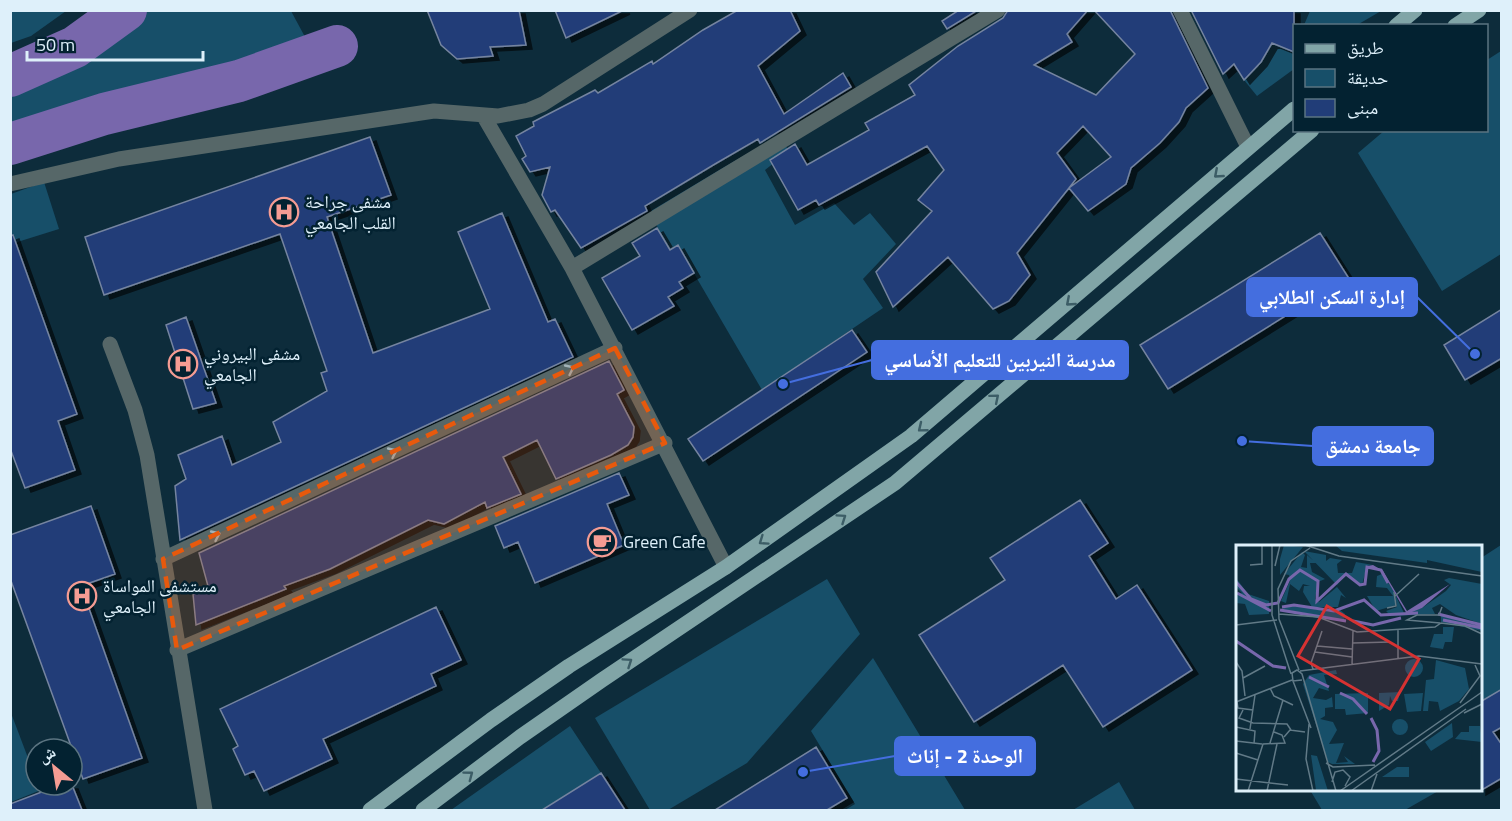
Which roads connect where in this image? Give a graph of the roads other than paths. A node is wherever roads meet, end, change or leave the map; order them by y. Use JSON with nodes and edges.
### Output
{"nodes":[{"id":1,"x":690,"y":10,"type":"edge"},
{"id":2,"x":998,"y":10,"type":"edge"},
{"id":3,"x":1180,"y":10,"type":"edge"},
{"id":4,"x":1415,"y":10,"type":"edge"},
{"id":5,"x":1479,"y":10,"type":"edge"},
{"id":6,"x":1398,"y":24,"type":"edge"},
{"id":7,"x":1458,"y":24,"type":"edge"},
{"id":8,"x":1293,"y":110,"type":"edge"},
{"id":9,"x":483,"y":115,"type":"junction"},
{"id":10,"x":1310,"y":132,"type":"edge"},
{"id":11,"x":1248,"y":147,"type":"junction"},
{"id":12,"x":10,"y":184,"type":"edge"},
{"id":13,"x":572,"y":268,"type":"junction"},
{"id":14,"x":110,"y":344,"type":"dead end"},
{"id":15,"x":615,"y":348,"type":"junction"},
{"id":16,"x":665,"y":442,"type":"junction"},
{"id":17,"x":163,"y":559,"type":"junction"},
{"id":18,"x":726,"y":567,"type":"junction"},
{"id":19,"x":177,"y":650,"type":"junction"},
{"id":20,"x":205,"y":810,"type":"edge"},
{"id":21,"x":370,"y":810,"type":"edge"},
{"id":22,"x":423,"y":810,"type":"edge"}],
"edges":[{"from":1,"to":9,"type":"street"},
{"from":2,"to":13,"type":"street"},
{"from":3,"to":11,"type":"street"},
{"from":4,"to":6,"type":"main road"},
{"from":5,"to":7,"type":"main road"},
{"from":8,"to":11,"type":"main road"},
{"from":9,"to":12,"type":"street"},
{"from":9,"to":13,"type":"street"},
{"from":22,"to":10,"type":"main road","one_way":true},
{"from":11,"to":18,"type":"main road","one_way":true},
{"from":13,"to":15,"type":"street"},
{"from":14,"to":17,"type":"street"},
{"from":15,"to":16,"type":"street"},
{"from":17,"to":15,"type":"street","one_way":true},
{"from":16,"to":18,"type":"street"},
{"from":16,"to":19,"type":"street"},
{"from":17,"to":19,"type":"street"},
{"from":18,"to":21,"type":"main road"},
{"from":19,"to":20,"type":"street"}]}
